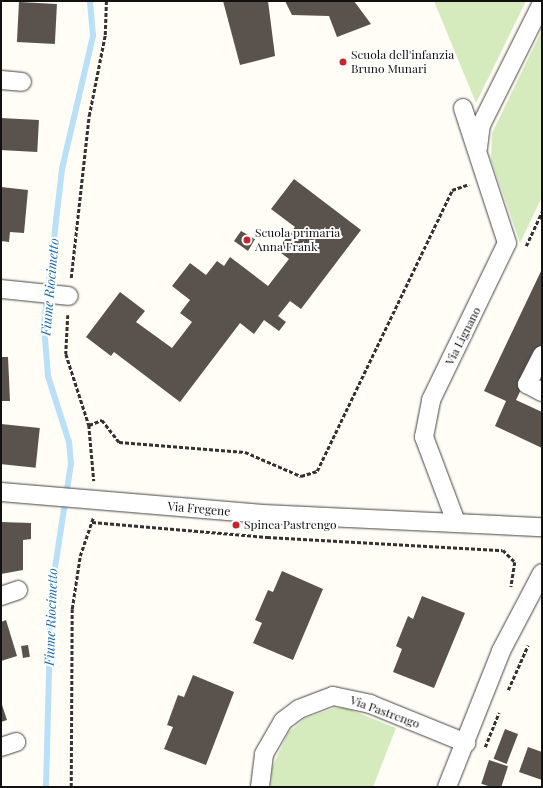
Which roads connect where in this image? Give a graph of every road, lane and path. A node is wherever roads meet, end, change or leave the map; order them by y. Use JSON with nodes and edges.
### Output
{"nodes":[{"id":1,"x":106,"y":1,"type":"edge"},
{"id":2,"x":542,"y":3,"type":"edge"},
{"id":3,"x":1,"y":80,"type":"edge"},
{"id":4,"x":22,"y":82,"type":"dead end"},
{"id":5,"x":463,"y":108,"type":"dead end"},
{"id":6,"x":477,"y":152,"type":"junction"},
{"id":7,"x":475,"y":181,"type":"dead end"},
{"id":8,"x":542,"y":212,"type":"edge"},
{"id":9,"x":525,"y":248,"type":"dead end"},
{"id":10,"x":1,"y":289,"type":"edge"},
{"id":11,"x":66,"y":296,"type":"junction"},
{"id":12,"x":542,"y":355,"type":"edge"},
{"id":13,"x":542,"y":392,"type":"edge"},
{"id":14,"x":89,"y":425,"type":"junction"},
{"id":15,"x":1,"y":492,"type":"edge"},
{"id":16,"x":89,"y":500,"type":"junction"},
{"id":17,"x":92,"y":522,"type":"junction"},
{"id":18,"x":456,"y":522,"type":"junction"},
{"id":19,"x":542,"y":526,"type":"edge"},
{"id":20,"x":542,"y":573,"type":"edge"},
{"id":21,"x":18,"y":590,"type":"dead end"},
{"id":22,"x":510,"y":592,"type":"dead end"},
{"id":23,"x":1,"y":596,"type":"edge"},
{"id":24,"x":466,"y":743,"type":"junction"},
{"id":25,"x":71,"y":787,"type":"edge"},
{"id":26,"x":260,"y":787,"type":"edge"},
{"id":27,"x":447,"y":787,"type":"edge"}],
"edges":[{"from":1,"to":11,"type":"path"},
{"from":2,"to":6,"type":"street","name":"Via Lignano"},
{"from":3,"to":4,"type":"street"},
{"from":5,"to":6,"type":"street","name":"Via Lignano"},
{"from":6,"to":18,"type":"street","name":"Via Lignano"},
{"from":7,"to":14,"type":"path"},
{"from":8,"to":9,"type":"path"},
{"from":10,"to":11,"type":"street"},
{"from":11,"to":14,"type":"path"},
{"from":12,"to":13,"type":"street"},
{"from":14,"to":16,"type":"path"},
{"from":15,"to":16,"type":"street","name":"Via Fregene"},
{"from":16,"to":17,"type":"path"},
{"from":16,"to":18,"type":"street","name":"Via Fregene"},
{"from":17,"to":22,"type":"path"},
{"from":17,"to":25,"type":"path"},
{"from":18,"to":19,"type":"street","name":"Via Fregene"},
{"from":20,"to":24,"type":"street"},
{"from":21,"to":23,"type":"street"},
{"from":24,"to":26,"type":"street","name":"Via Pastrengo"},
{"from":24,"to":27,"type":"street"}]}
